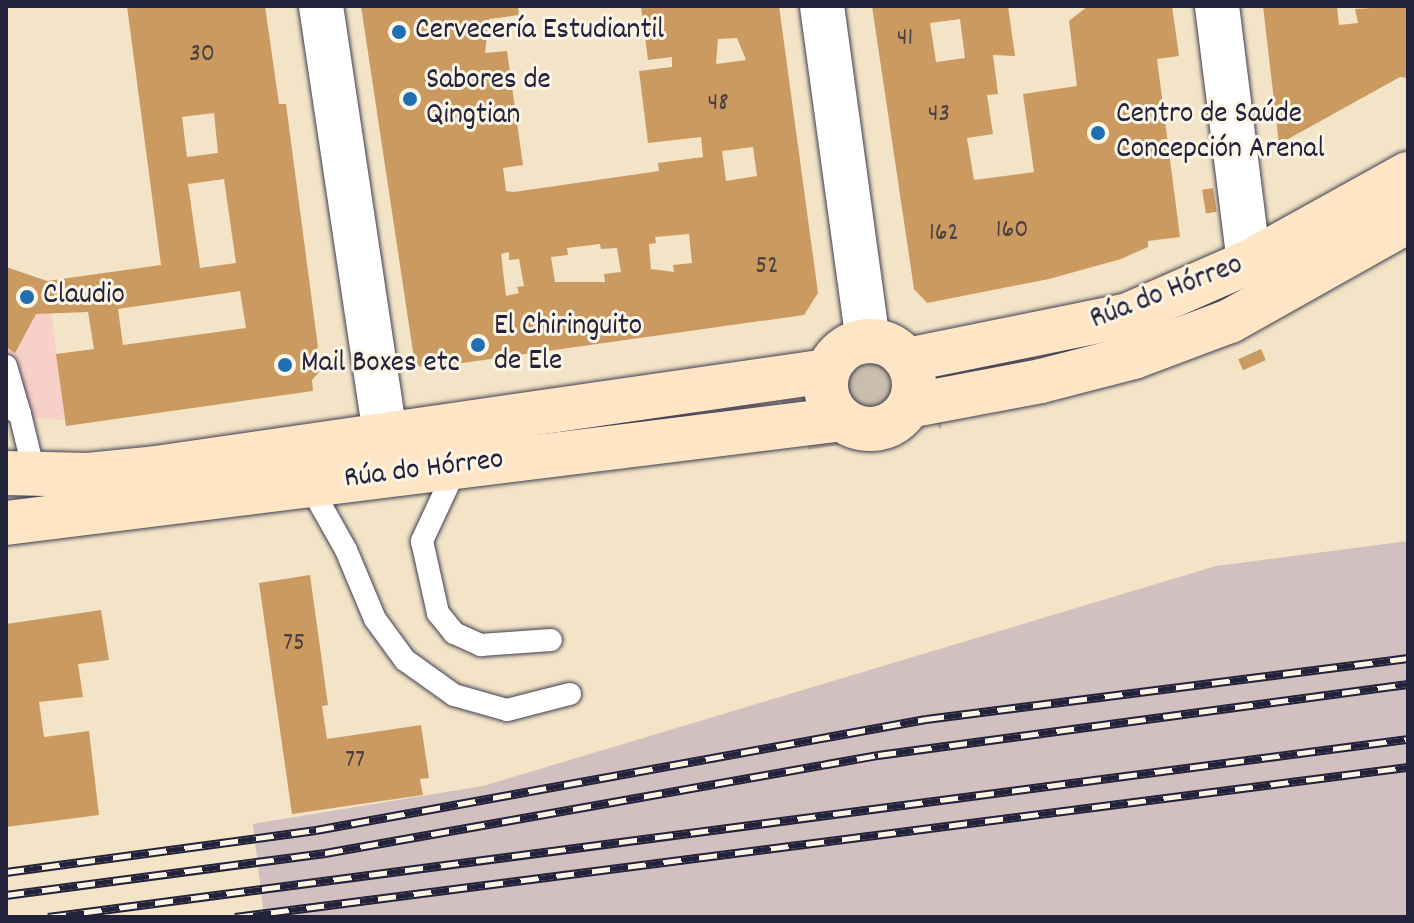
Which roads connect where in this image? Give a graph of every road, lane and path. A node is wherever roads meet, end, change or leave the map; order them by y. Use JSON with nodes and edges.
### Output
{"nodes":[{"id":1,"x":321,"y":6,"type":"edge"},
{"id":2,"x":822,"y":6,"type":"edge"},
{"id":3,"x":1217,"y":6,"type":"edge"},
{"id":4,"x":1408,"y":174,"type":"edge"},
{"id":5,"x":1408,"y":221,"type":"edge"},
{"id":6,"x":1249,"y":262,"type":"junction"},
{"id":7,"x":868,"y":340,"type":"junction"},
{"id":8,"x":907,"y":360,"type":"junction"},
{"id":9,"x":6,"y":366,"type":"edge"},
{"id":10,"x":827,"y":371,"type":"junction"},
{"id":11,"x":909,"y":406,"type":"junction"},
{"id":12,"x":13,"y":410,"type":"edge"},
{"id":13,"x":842,"y":419,"type":"junction"},
{"id":14,"x":385,"y":436,"type":"junction"},
{"id":15,"x":456,"y":468,"type":"junction"},
{"id":16,"x":20,"y":475,"type":"edge"},
{"id":17,"x":310,"y":486,"type":"junction"},
{"id":18,"x":6,"y":523,"type":"edge"},
{"id":19,"x":551,"y":640,"type":"dead end"},
{"id":20,"x":570,"y":694,"type":"dead end"}],
"edges":[{"from":1,"to":14,"type":"street"},
{"from":2,"to":7,"type":"street"},
{"from":3,"to":6,"type":"street"},
{"from":4,"to":6,"type":"main road","name":"Rúa do Hórreo"},
{"from":5,"to":11,"type":"main road","name":"Rúa do Hórreo"},
{"from":6,"to":8,"type":"main road","name":"Rúa do Hórreo"},
{"from":7,"to":8,"type":"main road"},
{"from":7,"to":10,"type":"main road"},
{"from":8,"to":11,"type":"main road"},
{"from":9,"to":12,"type":"lane"},
{"from":10,"to":13,"type":"main road"},
{"from":10,"to":14,"type":"main road","name":"Rúa do Hórreo"},
{"from":11,"to":13,"type":"main road"},
{"from":12,"to":16,"type":"lane"},
{"from":13,"to":15,"type":"main road","name":"Rúa do Hórreo"},
{"from":14,"to":16,"type":"main road","name":"Rúa do Hórreo"},
{"from":15,"to":17,"type":"main road","name":"Rúa do Hórreo"},
{"from":15,"to":19,"type":"lane"},
{"from":17,"to":18,"type":"main road","name":"Rúa do Hórreo"},
{"from":17,"to":20,"type":"lane"}]}
